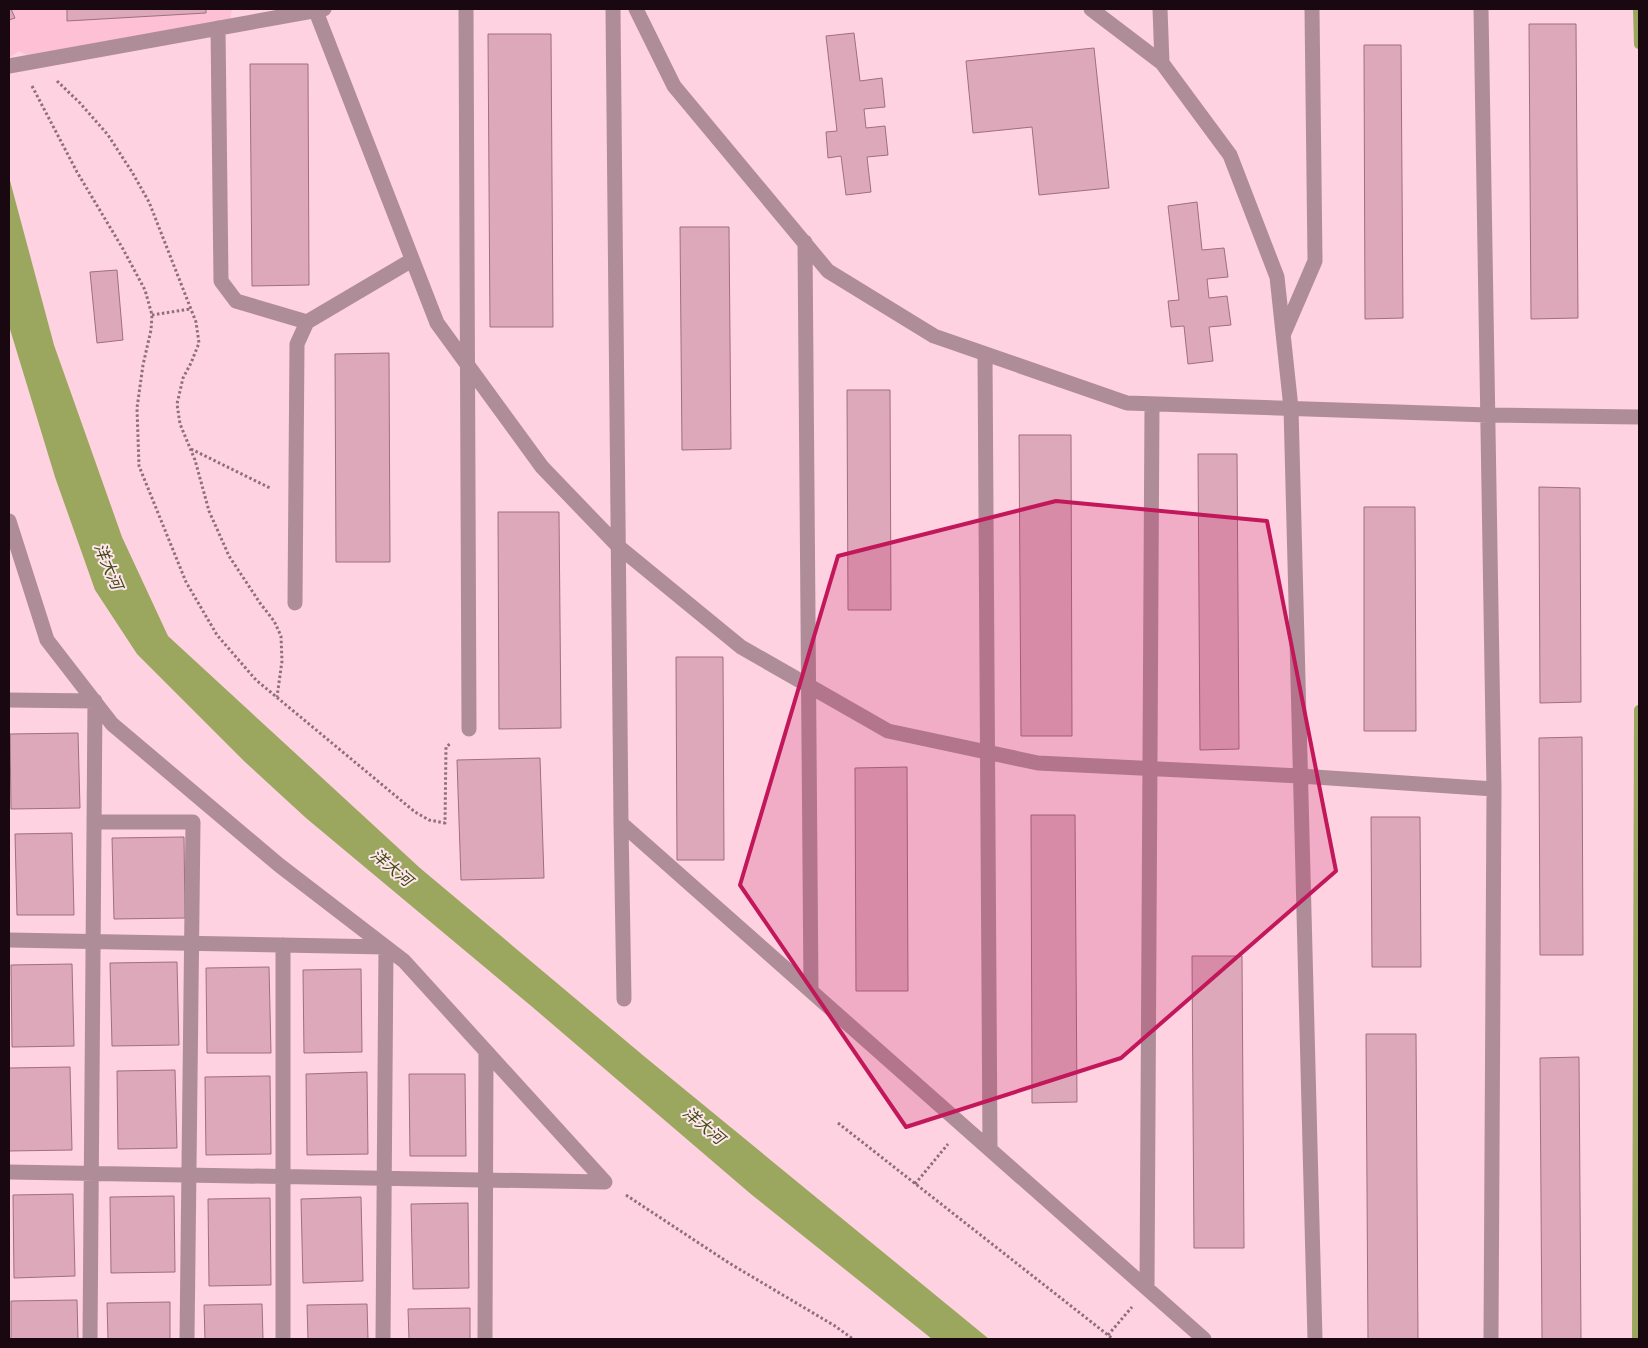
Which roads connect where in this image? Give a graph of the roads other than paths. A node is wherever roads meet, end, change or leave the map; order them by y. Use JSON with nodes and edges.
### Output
{"nodes":[{"id":1,"x":318,"y":9,"type":"edge"},
{"id":2,"x":466,"y":9,"type":"edge"},
{"id":3,"x":613,"y":9,"type":"edge"},
{"id":4,"x":636,"y":9,"type":"edge"},
{"id":5,"x":1090,"y":9,"type":"edge"},
{"id":6,"x":1160,"y":9,"type":"edge"},
{"id":7,"x":1312,"y":9,"type":"edge"},
{"id":8,"x":1481,"y":9,"type":"edge"},
{"id":9,"x":218,"y":28,"type":"junction"},
{"id":10,"x":1162,"y":63,"type":"junction"},
{"id":11,"x":14,"y":65,"type":"edge"},
{"id":12,"x":805,"y":242,"type":"junction"},
{"id":13,"x":412,"y":260,"type":"junction"},
{"id":14,"x":307,"y":322,"type":"junction"},
{"id":15,"x":1283,"y":335,"type":"junction"},
{"id":16,"x":985,"y":354,"type":"junction"},
{"id":17,"x":468,"y":365,"type":"junction"},
{"id":18,"x":1152,"y":404,"type":"junction"},
{"id":19,"x":1291,"y":408,"type":"junction"},
{"id":20,"x":1488,"y":415,"type":"junction"},
{"id":21,"x":1639,"y":417,"type":"edge"},
{"id":22,"x":9,"y":521,"type":"edge"},
{"id":23,"x":619,"y":547,"type":"junction"},
{"id":24,"x":295,"y":603,"type":"dead end"},
{"id":25,"x":808,"y":686,"type":"junction"},
{"id":26,"x":9,"y":700,"type":"edge"},
{"id":27,"x":95,"y":701,"type":"junction"},
{"id":28,"x":469,"y":729,"type":"road end"},
{"id":29,"x":987,"y":752,"type":"junction"},
{"id":30,"x":1150,"y":769,"type":"junction"},
{"id":31,"x":1300,"y":776,"type":"junction"},
{"id":32,"x":1494,"y":789,"type":"junction"},
{"id":33,"x":94,"y":822,"type":"junction"},
{"id":34,"x":621,"y":822,"type":"junction"},
{"id":35,"x":9,"y":940,"type":"edge"},
{"id":36,"x":93,"y":941,"type":"junction"},
{"id":37,"x":192,"y":943,"type":"junction"},
{"id":38,"x":283,"y":945,"type":"junction"},
{"id":39,"x":386,"y":947,"type":"junction"},
{"id":40,"x":811,"y":991,"type":"junction"},
{"id":41,"x":624,"y":999,"type":"dead end"},
{"id":42,"x":486,"y":1051,"type":"junction"},
{"id":43,"x":990,"y":1149,"type":"junction"},
{"id":44,"x":9,"y":1172,"type":"edge"},
{"id":45,"x":92,"y":1173,"type":"junction"},
{"id":46,"x":189,"y":1175,"type":"junction"},
{"id":47,"x":284,"y":1176,"type":"junction"},
{"id":48,"x":384,"y":1178,"type":"junction"},
{"id":49,"x":485,"y":1180,"type":"junction"},
{"id":50,"x":1147,"y":1288,"type":"junction"},
{"id":51,"x":90,"y":1339,"type":"edge"},
{"id":52,"x":187,"y":1339,"type":"edge"},
{"id":53,"x":284,"y":1339,"type":"edge"},
{"id":54,"x":383,"y":1339,"type":"edge"},
{"id":55,"x":485,"y":1339,"type":"edge"},
{"id":56,"x":1204,"y":1339,"type":"edge"},
{"id":57,"x":1315,"y":1339,"type":"edge"},
{"id":58,"x":1490,"y":1339,"type":"edge"}],
"edges":[{"from":1,"to":9,"type":"lane"},
{"from":1,"to":13,"type":"lane"},
{"from":2,"to":17,"type":"lane"},
{"from":3,"to":23,"type":"lane"},
{"from":4,"to":12,"type":"lane"},
{"from":5,"to":10,"type":"lane"},
{"from":6,"to":10,"type":"lane"},
{"from":7,"to":15,"type":"lane"},
{"from":8,"to":20,"type":"lane"},
{"from":9,"to":11,"type":"lane"},
{"from":9,"to":14,"type":"lane"},
{"from":10,"to":15,"type":"lane"},
{"from":12,"to":16,"type":"lane"},
{"from":12,"to":25,"type":"lane"},
{"from":13,"to":14,"type":"lane"},
{"from":13,"to":17,"type":"lane"},
{"from":14,"to":24,"type":"lane"},
{"from":15,"to":19,"type":"lane"},
{"from":16,"to":18,"type":"lane"},
{"from":16,"to":29,"type":"lane"},
{"from":17,"to":23,"type":"lane"},
{"from":17,"to":28,"type":"lane"},
{"from":18,"to":19,"type":"lane"},
{"from":18,"to":30,"type":"lane"},
{"from":19,"to":20,"type":"lane"},
{"from":19,"to":31,"type":"lane"},
{"from":20,"to":21,"type":"lane"},
{"from":20,"to":32,"type":"lane"},
{"from":22,"to":27,"type":"lane"},
{"from":23,"to":25,"type":"lane"},
{"from":23,"to":34,"type":"lane"},
{"from":25,"to":29,"type":"lane"},
{"from":25,"to":40,"type":"lane"},
{"from":26,"to":27,"type":"lane"},
{"from":27,"to":33,"type":"lane"},
{"from":27,"to":39,"type":"lane"},
{"from":29,"to":30,"type":"lane"},
{"from":29,"to":43,"type":"lane"},
{"from":30,"to":31,"type":"lane"},
{"from":30,"to":50,"type":"lane"},
{"from":31,"to":32,"type":"lane"},
{"from":31,"to":57,"type":"lane"},
{"from":32,"to":58,"type":"lane"},
{"from":33,"to":36,"type":"lane"},
{"from":33,"to":37,"type":"lane"},
{"from":34,"to":40,"type":"lane"},
{"from":34,"to":41,"type":"lane"},
{"from":35,"to":36,"type":"lane"},
{"from":36,"to":37,"type":"lane"},
{"from":36,"to":45,"type":"lane"},
{"from":37,"to":38,"type":"lane"},
{"from":37,"to":46,"type":"lane"},
{"from":38,"to":39,"type":"lane"},
{"from":38,"to":47,"type":"lane"},
{"from":39,"to":42,"type":"lane"},
{"from":39,"to":48,"type":"lane"},
{"from":40,"to":43,"type":"lane"},
{"from":42,"to":49,"type":"lane"},
{"from":42,"to":49,"type":"lane"},
{"from":43,"to":50,"type":"lane"},
{"from":44,"to":45,"type":"lane"},
{"from":45,"to":46,"type":"lane"},
{"from":45,"to":51,"type":"lane"},
{"from":46,"to":47,"type":"lane"},
{"from":46,"to":52,"type":"lane"},
{"from":47,"to":48,"type":"lane"},
{"from":47,"to":53,"type":"lane"},
{"from":48,"to":49,"type":"lane"},
{"from":48,"to":54,"type":"lane"},
{"from":49,"to":55,"type":"lane"},
{"from":50,"to":56,"type":"lane"}]}
